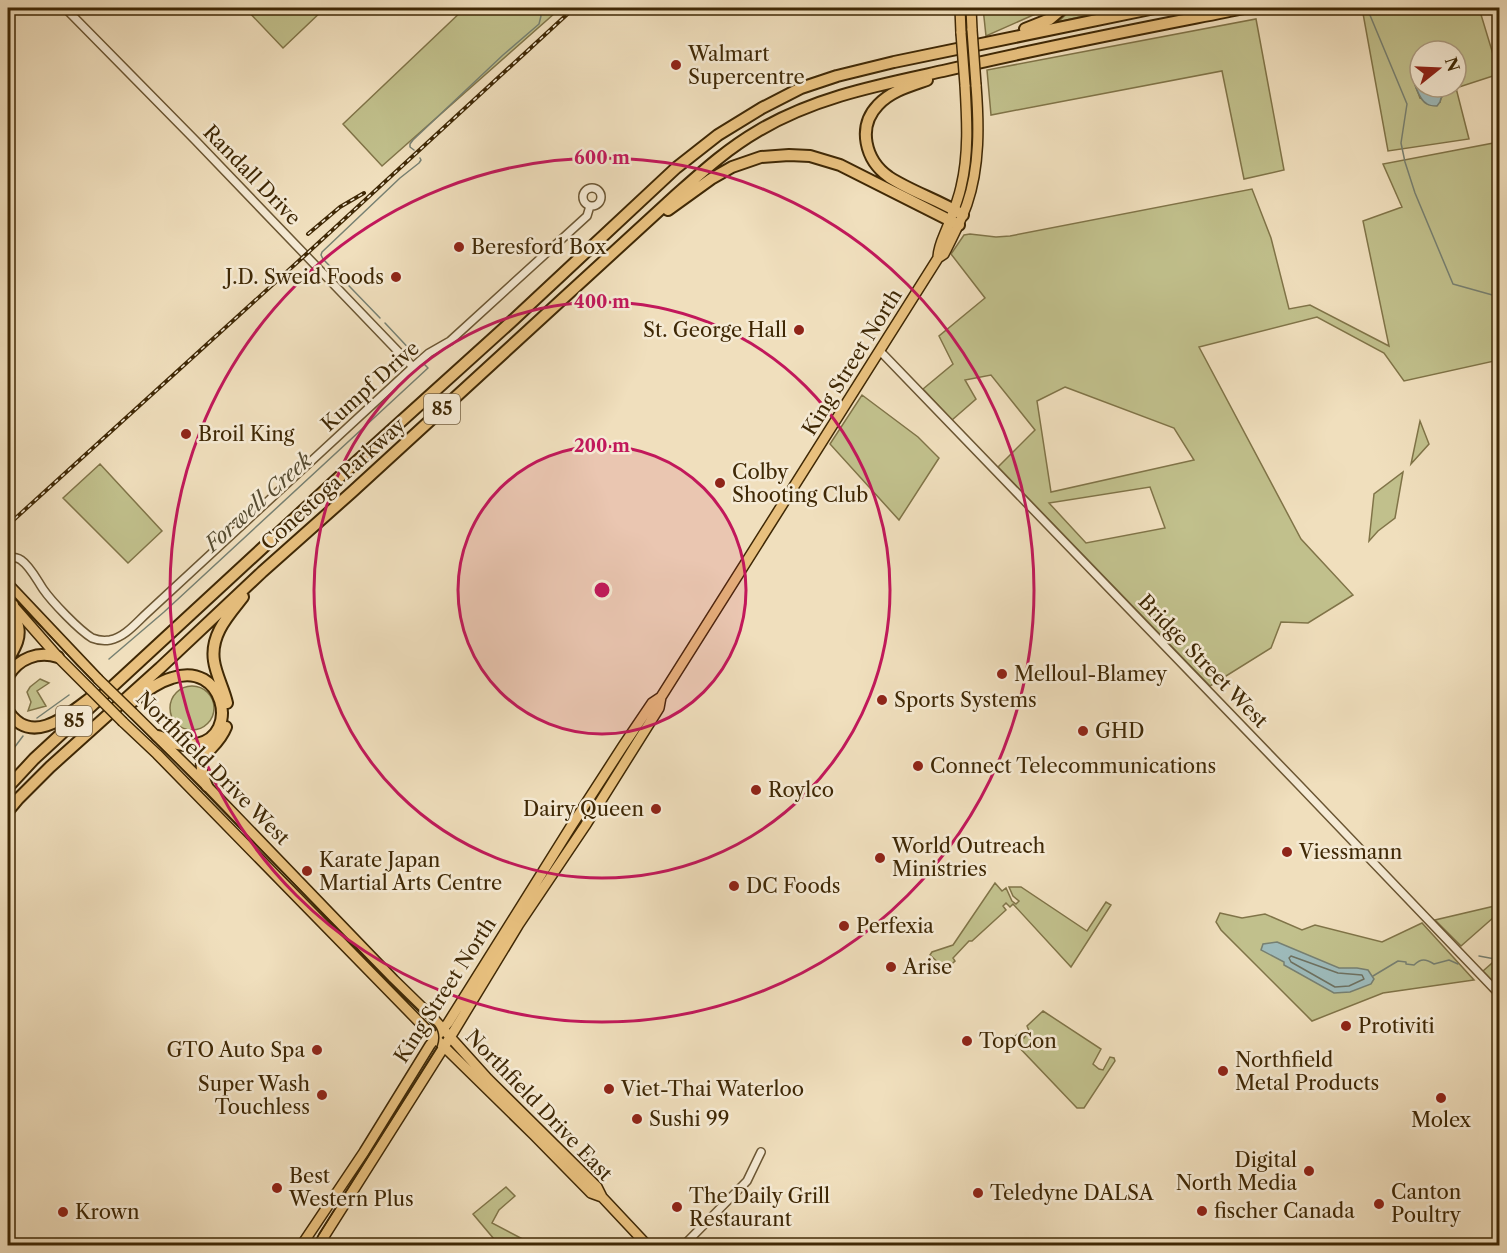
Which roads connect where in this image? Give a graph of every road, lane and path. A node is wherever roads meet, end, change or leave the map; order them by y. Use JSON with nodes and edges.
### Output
{"nodes":[{"id":1,"x":65,"y":8,"type":"edge"},
{"id":2,"x":960,"y":8,"type":"edge"},
{"id":3,"x":970,"y":8,"type":"edge"},
{"id":4,"x":1064,"y":8,"type":"edge"},
{"id":5,"x":1155,"y":8,"type":"edge"},
{"id":6,"x":1245,"y":8,"type":"edge"},
{"id":7,"x":984,"y":43,"type":"junction"},
{"id":8,"x":979,"y":62,"type":"junction"},
{"id":9,"x":590,"y":206,"type":"dead end"},
{"id":10,"x":956,"y":218,"type":"junction"},
{"id":11,"x":622,"y":245,"type":"junction"},
{"id":12,"x":880,"y":351,"type":"junction"},
{"id":13,"x":413,"y":367,"type":"junction"},
{"id":14,"x":8,"y":557,"type":"edge"},
{"id":15,"x":262,"y":572,"type":"junction"},
{"id":16,"x":8,"y":584,"type":"edge"},
{"id":17,"x":10,"y":603,"type":"edge"},
{"id":18,"x":58,"y":657,"type":"junction"},
{"id":19,"x":143,"y":657,"type":"junction"},
{"id":20,"x":8,"y":660,"type":"edge"},
{"id":21,"x":8,"y":676,"type":"edge"},
{"id":22,"x":661,"y":697,"type":"junction"},
{"id":23,"x":8,"y":711,"type":"edge"},
{"id":24,"x":157,"y":736,"type":"junction"},
{"id":25,"x":80,"y":740,"type":"junction"},
{"id":26,"x":207,"y":786,"type":"junction"},
{"id":27,"x":8,"y":787,"type":"edge"},
{"id":28,"x":8,"y":811,"type":"edge"},
{"id":29,"x":1500,"y":995,"type":"edge"},
{"id":30,"x":443,"y":1029,"type":"junction"},
{"id":31,"x":450,"y":1037,"type":"junction"},
{"id":32,"x":436,"y":1038,"type":"junction"},
{"id":33,"x":444,"y":1046,"type":"junction"},
{"id":34,"x":760,"y":1152,"type":"dead end"},
{"id":35,"x":602,"y":1197,"type":"junction"},
{"id":36,"x":1500,"y":1241,"type":"edge"},
{"id":37,"x":301,"y":1245,"type":"edge"},
{"id":38,"x":318,"y":1245,"type":"edge"},
{"id":39,"x":648,"y":1245,"type":"edge"},
{"id":40,"x":683,"y":1245,"type":"edge"},
{"id":41,"x":1497,"y":1245,"type":"edge"}],
"edges":[{"from":1,"to":13,"type":"street","name":"Randall Drive"},
{"from":2,"to":10,"type":"main road","name":"King Street North","bridge":true},
{"from":3,"to":10,"type":"main road","name":"King Street North","bridge":true},
{"from":4,"to":7,"type":"highway"},
{"from":5,"to":7,"type":"highway","name":"Conestoga Parkway","number":"85"},
{"from":6,"to":8,"type":"highway"},
{"from":7,"to":19,"type":"highway","name":"Conestoga Parkway","number":"85"},
{"from":8,"to":10,"type":"highway"},
{"from":8,"to":11,"type":"highway","name":"Conestoga Parkway","number":"85"},
{"from":9,"to":13,"type":"street","name":"Kumpf Drive"},
{"from":10,"to":11,"type":"highway"},
{"from":10,"to":12,"type":"main road","name":"King Street North"},
{"from":11,"to":15,"type":"highway","name":"Conestoga Parkway","number":"85"},
{"from":12,"to":22,"type":"main road","name":"King Street North"},
{"from":12,"to":29,"type":"street","name":"Bridge Street West"},
{"from":13,"to":14,"type":"street","name":"Kumpf Drive"},
{"from":15,"to":25,"type":"highway","name":"Conestoga Parkway","number":"85"},
{"from":15,"to":26,"type":"highway"},
{"from":16,"to":24,"type":"main road","name":"Northfield Drive West","bridge":true},
{"from":17,"to":18,"type":"main road","name":"Northfield Drive West"},
{"from":17,"to":20,"type":"highway"},
{"from":18,"to":21,"type":"highway"},
{"from":18,"to":32,"type":"main road","name":"Northfield Drive West","bridge":true},
{"from":19,"to":23,"type":"highway"},
{"from":19,"to":27,"type":"highway","name":"Conestoga Parkway","number":"85"},
{"from":22,"to":30,"type":"main road","name":"King Street North"},
{"from":22,"to":31,"type":"main road","name":"King Street North"},
{"from":24,"to":25,"type":"highway"},
{"from":24,"to":26,"type":"main road","name":"Northfield Drive West"},
{"from":25,"to":28,"type":"highway","name":"Conestoga Parkway","number":"85"},
{"from":26,"to":30,"type":"main road","name":"Northfield Drive West"},
{"from":30,"to":31,"type":"main road","name":"Northfield Drive West"},
{"from":30,"to":32,"type":"main road","name":"King Street North"},
{"from":31,"to":33,"type":"main road","name":"King Street North"},
{"from":31,"to":35,"type":"main road","name":"Northfield Drive East"},
{"from":32,"to":33,"type":"main road","name":"Northfield Drive West"},
{"from":32,"to":37,"type":"main road","name":"King Street North"},
{"from":33,"to":35,"type":"main road","name":"Northfield Drive East"},
{"from":33,"to":38,"type":"main road","name":"King Street North"},
{"from":34,"to":40,"type":"street"},
{"from":35,"to":39,"type":"main road","name":"Northfield Drive East"},
{"from":36,"to":41,"type":"street"}]}
